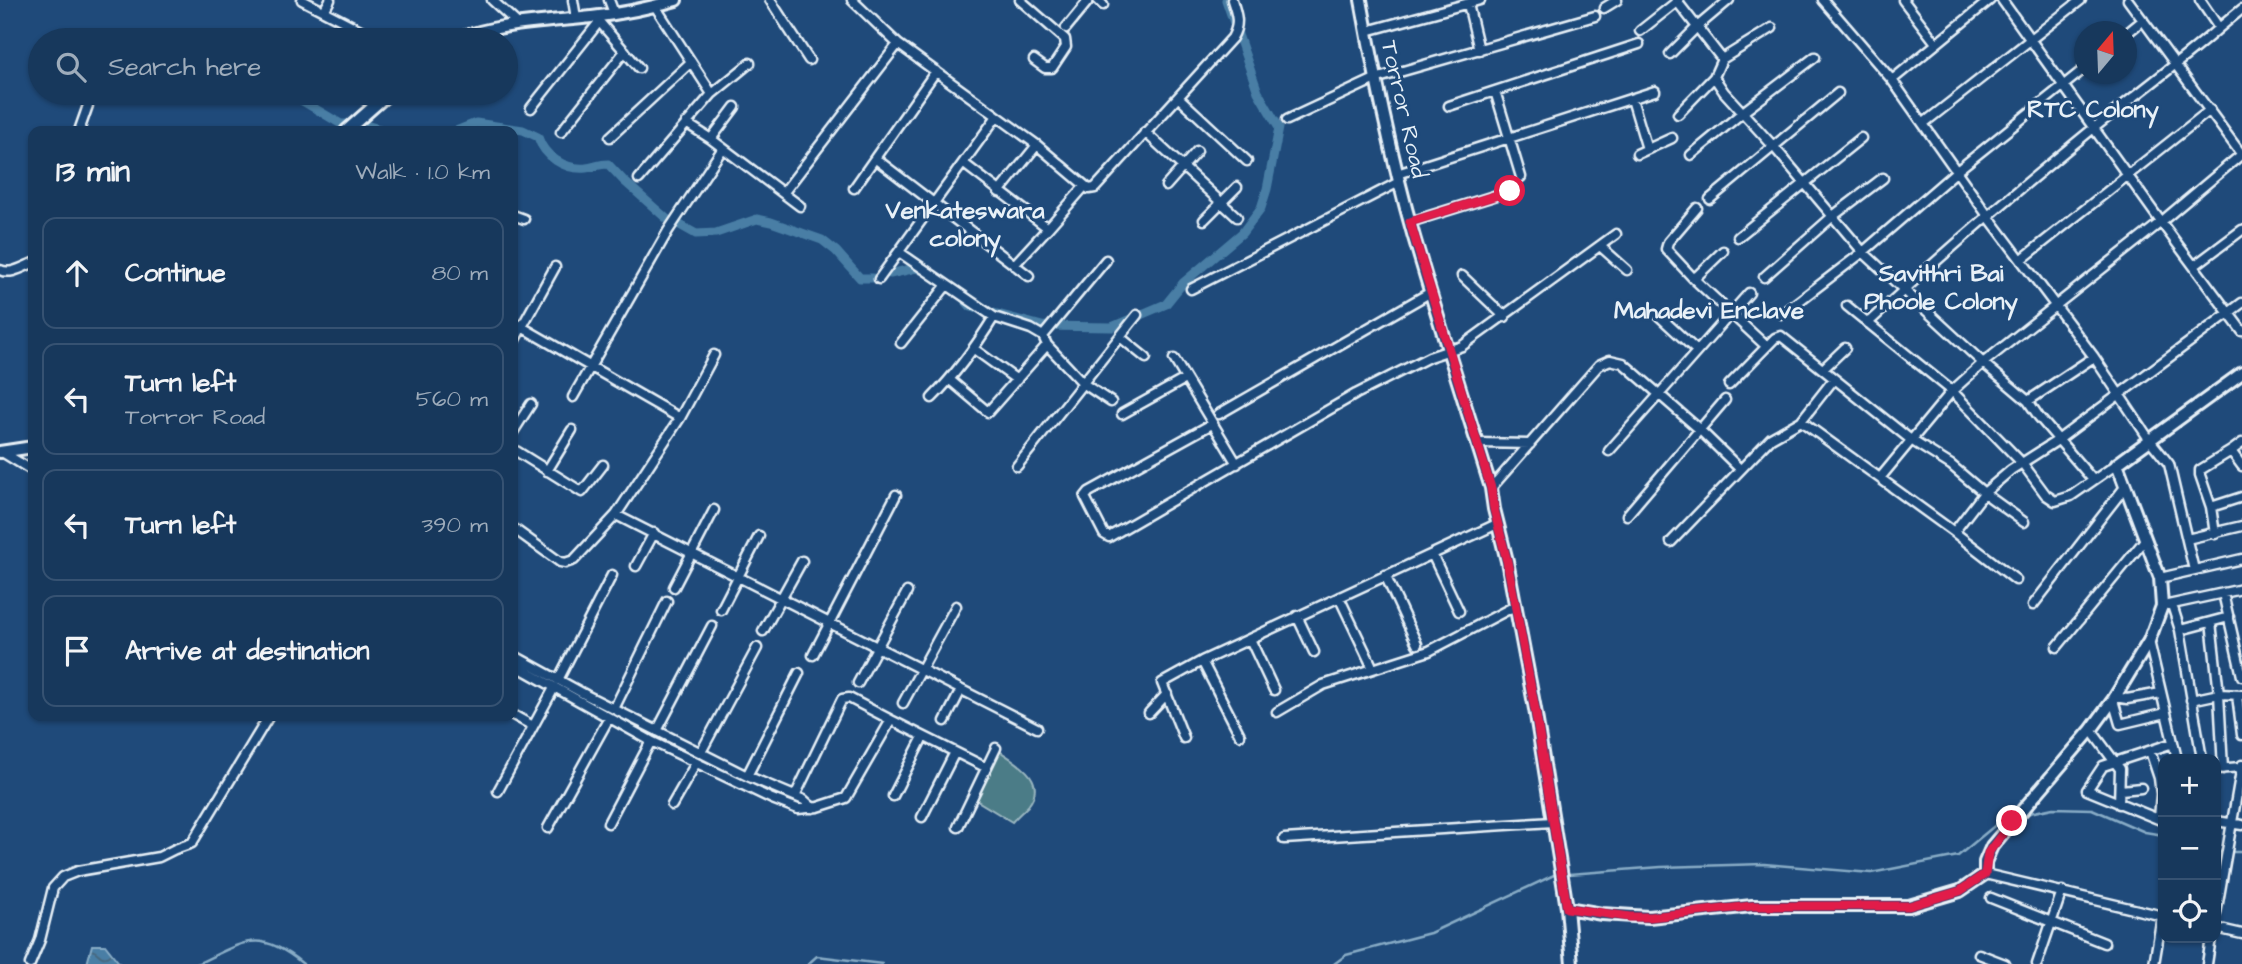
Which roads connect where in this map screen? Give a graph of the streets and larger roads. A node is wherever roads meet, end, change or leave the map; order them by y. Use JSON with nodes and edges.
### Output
{"nodes":[{"id":1,"x":302,"y":0,"type":"edge"},
{"id":2,"x":330,"y":0,"type":"edge"},
{"id":3,"x":492,"y":0,"type":"edge"},
{"id":4,"x":573,"y":0,"type":"edge"},
{"id":5,"x":609,"y":0,"type":"edge"},
{"id":6,"x":676,"y":0,"type":"edge"},
{"id":7,"x":770,"y":0,"type":"edge"},
{"id":8,"x":852,"y":0,"type":"edge"},
{"id":9,"x":1020,"y":0,"type":"edge"},
{"id":10,"x":1089,"y":0,"type":"edge"},
{"id":11,"x":1232,"y":0,"type":"edge"},
{"id":12,"x":1361,"y":0,"type":"edge"},
{"id":13,"x":1480,"y":0,"type":"edge"},
{"id":14,"x":1617,"y":0,"type":"edge"},
{"id":15,"x":1678,"y":0,"type":"edge"},
{"id":16,"x":1729,"y":0,"type":"edge"},
{"id":17,"x":1823,"y":0,"type":"edge"},
{"id":18,"x":1903,"y":0,"type":"edge"},
{"id":19,"x":1990,"y":0,"type":"edge"},
{"id":20,"x":2002,"y":0,"type":"edge"},
{"id":21,"x":2081,"y":0,"type":"edge"},
{"id":22,"x":2128,"y":0,"type":"edge"},
{"id":23,"x":2200,"y":0,"type":"edge"},
{"id":24,"x":1468,"y":4,"type":"junction"},
{"id":25,"x":655,"y":6,"type":"junction"},
{"id":26,"x":1604,"y":8,"type":"dead end"},
{"id":27,"x":2242,"y":9,"type":"edge"},
{"id":28,"x":324,"y":11,"type":"junction"},
{"id":29,"x":614,"y":13,"type":"junction"},
{"id":30,"x":1595,"y":16,"type":"dead end"},
{"id":31,"x":576,"y":18,"type":"junction"},
{"id":32,"x":597,"y":19,"type":"junction"},
{"id":33,"x":2143,"y":20,"type":"junction"},
{"id":34,"x":518,"y":24,"type":"junction"},
{"id":35,"x":2137,"y":25,"type":"edge"},
{"id":36,"x":1697,"y":27,"type":"junction"},
{"id":37,"x":357,"y":28,"type":"edge"},
{"id":38,"x":498,"y":28,"type":"edge"},
{"id":39,"x":1066,"y":28,"type":"dead end"},
{"id":40,"x":1772,"y":28,"type":"dead end"},
{"id":41,"x":2219,"y":28,"type":"junction"},
{"id":42,"x":1367,"y":31,"type":"junction"},
{"id":43,"x":1640,"y":31,"type":"dead end"},
{"id":44,"x":2030,"y":38,"type":"junction"},
{"id":45,"x":1936,"y":43,"type":"junction"},
{"id":46,"x":898,"y":44,"type":"junction"},
{"id":47,"x":1639,"y":44,"type":"dead end"},
{"id":48,"x":1479,"y":50,"type":"junction"},
{"id":49,"x":625,"y":51,"type":"junction"},
{"id":50,"x":1670,"y":54,"type":"dead end"},
{"id":51,"x":1815,"y":57,"type":"dead end"},
{"id":52,"x":1722,"y":59,"type":"junction"},
{"id":53,"x":809,"y":60,"type":"dead end"},
{"id":54,"x":1034,"y":60,"type":"dead end"},
{"id":55,"x":691,"y":62,"type":"junction"},
{"id":56,"x":750,"y":64,"type":"dead end"},
{"id":57,"x":2176,"y":66,"type":"junction"},
{"id":58,"x":639,"y":68,"type":"dead end"},
{"id":59,"x":936,"y":71,"type":"junction"},
{"id":60,"x":1714,"y":77,"type":"junction"},
{"id":61,"x":2074,"y":78,"type":"edge"},
{"id":62,"x":1375,"y":79,"type":"junction"},
{"id":63,"x":1892,"y":80,"type":"junction"},
{"id":64,"x":2064,"y":87,"type":"junction"},
{"id":65,"x":1495,"y":91,"type":"junction"},
{"id":66,"x":1655,"y":91,"type":"dead end"},
{"id":67,"x":1838,"y":93,"type":"dead end"},
{"id":68,"x":712,"y":94,"type":"junction"},
{"id":69,"x":1178,"y":97,"type":"junction"},
{"id":70,"x":1632,"y":99,"type":"junction"},
{"id":71,"x":88,"y":105,"type":"edge"},
{"id":72,"x":376,"y":105,"type":"edge"},
{"id":73,"x":1449,"y":106,"type":"dead end"},
{"id":74,"x":735,"y":107,"type":"dead end"},
{"id":75,"x":531,"y":108,"type":"dead end"},
{"id":76,"x":2210,"y":110,"type":"junction"},
{"id":77,"x":1743,"y":111,"type":"junction"},
{"id":78,"x":1678,"y":114,"type":"dead end"},
{"id":79,"x":997,"y":116,"type":"junction"},
{"id":80,"x":1287,"y":120,"type":"dead end"},
{"id":81,"x":686,"y":122,"type":"junction"},
{"id":82,"x":1924,"y":123,"type":"junction"},
{"id":83,"x":81,"y":126,"type":"edge"},
{"id":84,"x":352,"y":126,"type":"edge"},
{"id":85,"x":2093,"y":129,"type":"junction"},
{"id":86,"x":561,"y":132,"type":"dead end"},
{"id":87,"x":1145,"y":132,"type":"junction"},
{"id":88,"x":610,"y":137,"type":"dead end"},
{"id":89,"x":1671,"y":138,"type":"dead end"},
{"id":90,"x":1861,"y":138,"type":"dead end"},
{"id":91,"x":711,"y":139,"type":"junction"},
{"id":92,"x":1511,"y":139,"type":"junction"},
{"id":93,"x":1037,"y":145,"type":"junction"},
{"id":94,"x":1774,"y":147,"type":"junction"},
{"id":95,"x":723,"y":148,"type":"junction"},
{"id":96,"x":1647,"y":149,"type":"junction"},
{"id":97,"x":1197,"y":151,"type":"dead end"},
{"id":98,"x":1637,"y":154,"type":"dead end"},
{"id":99,"x":2242,"y":154,"type":"edge"},
{"id":100,"x":1690,"y":155,"type":"dead end"},
{"id":101,"x":876,"y":159,"type":"junction"},
{"id":102,"x":1247,"y":161,"type":"dead end"},
{"id":103,"x":963,"y":163,"type":"junction"},
{"id":104,"x":1183,"y":167,"type":"junction"},
{"id":105,"x":1958,"y":170,"type":"junction"},
{"id":106,"x":1521,"y":177,"type":"dead end"},
{"id":107,"x":2128,"y":177,"type":"junction"},
{"id":108,"x":1398,"y":178,"type":"junction"},
{"id":109,"x":1883,"y":178,"type":"dead end"},
{"id":110,"x":639,"y":179,"type":"dead end"},
{"id":111,"x":1804,"y":183,"type":"junction"},
{"id":112,"x":1166,"y":186,"type":"dead end"},
{"id":113,"x":1084,"y":187,"type":"junction"},
{"id":114,"x":1237,"y":187,"type":"dead end"},
{"id":115,"x":854,"y":188,"type":"dead end"},
{"id":116,"x":1510,"y":191,"type":"dead end"},
{"id":117,"x":784,"y":192,"type":"junction"},
{"id":118,"x":999,"y":192,"type":"junction"},
{"id":119,"x":1710,"y":199,"type":"dead end"},
{"id":120,"x":934,"y":203,"type":"junction"},
{"id":121,"x":1221,"y":203,"type":"junction"},
{"id":122,"x":800,"y":205,"type":"dead end"},
{"id":123,"x":1697,"y":208,"type":"dead end"},
{"id":124,"x":1833,"y":216,"type":"junction"},
{"id":125,"x":1988,"y":216,"type":"junction"},
{"id":126,"x":518,"y":217,"type":"edge"},
{"id":127,"x":1237,"y":217,"type":"dead end"},
{"id":128,"x":524,"y":219,"type":"dead end"},
{"id":129,"x":1204,"y":220,"type":"dead end"},
{"id":130,"x":1410,"y":222,"type":"junction"},
{"id":131,"x":2161,"y":222,"type":"junction"},
{"id":132,"x":1048,"y":229,"type":"junction"},
{"id":133,"x":2242,"y":230,"type":"edge"},
{"id":134,"x":1616,"y":234,"type":"dead end"},
{"id":135,"x":1738,"y":236,"type":"dead end"},
{"id":136,"x":1600,"y":246,"type":"junction"},
{"id":137,"x":1723,"y":251,"type":"dead end"},
{"id":138,"x":899,"y":252,"type":"junction"},
{"id":139,"x":1863,"y":252,"type":"junction"},
{"id":140,"x":1106,"y":260,"type":"dead end"},
{"id":141,"x":2021,"y":260,"type":"junction"},
{"id":142,"x":28,"y":265,"type":"edge"},
{"id":143,"x":1014,"y":265,"type":"junction"},
{"id":144,"x":2194,"y":266,"type":"junction"},
{"id":145,"x":555,"y":267,"type":"dead end"},
{"id":146,"x":0,"y":270,"type":"edge"},
{"id":147,"x":1627,"y":270,"type":"dead end"},
{"id":148,"x":1029,"y":276,"type":"dead end"},
{"id":149,"x":1462,"y":276,"type":"dead end"},
{"id":150,"x":1764,"y":277,"type":"dead end"},
{"id":151,"x":879,"y":279,"type":"dead end"},
{"id":152,"x":1694,"y":279,"type":"junction"},
{"id":153,"x":946,"y":286,"type":"junction"},
{"id":154,"x":1191,"y":289,"type":"dead end"},
{"id":155,"x":1903,"y":291,"type":"junction"},
{"id":156,"x":1431,"y":292,"type":"junction"},
{"id":157,"x":1749,"y":293,"type":"dead end"},
{"id":158,"x":2242,"y":303,"type":"edge"},
{"id":159,"x":1847,"y":306,"type":"dead end"},
{"id":160,"x":2057,"y":306,"type":"junction"},
{"id":161,"x":2230,"y":312,"type":"junction"},
{"id":162,"x":1730,"y":313,"type":"junction"},
{"id":163,"x":1137,"y":314,"type":"dead end"},
{"id":164,"x":1782,"y":314,"type":"dead end"},
{"id":165,"x":1658,"y":315,"type":"dead end"},
{"id":166,"x":994,"y":317,"type":"junction"},
{"id":167,"x":1505,"y":317,"type":"junction"},
{"id":168,"x":1868,"y":323,"type":"junction"},
{"id":169,"x":518,"y":325,"type":"edge"},
{"id":170,"x":521,"y":327,"type":"junction"},
{"id":171,"x":2242,"y":331,"type":"edge"},
{"id":172,"x":518,"y":333,"type":"edge"},
{"id":173,"x":1120,"y":337,"type":"junction"},
{"id":174,"x":1045,"y":340,"type":"junction"},
{"id":175,"x":901,"y":343,"type":"dead end"},
{"id":176,"x":1766,"y":346,"type":"junction"},
{"id":177,"x":1845,"y":348,"type":"dead end"},
{"id":178,"x":974,"y":349,"type":"junction"},
{"id":179,"x":1449,"y":349,"type":"junction"},
{"id":180,"x":1698,"y":351,"type":"junction"},
{"id":181,"x":714,"y":355,"type":"dead end"},
{"id":182,"x":2094,"y":357,"type":"junction"},
{"id":183,"x":1146,"y":358,"type":"dead end"},
{"id":184,"x":1174,"y":359,"type":"dead end"},
{"id":185,"x":1983,"y":363,"type":"junction"},
{"id":186,"x":591,"y":366,"type":"junction"},
{"id":187,"x":1823,"y":369,"type":"junction"},
{"id":188,"x":2242,"y":373,"type":"edge"},
{"id":189,"x":1185,"y":379,"type":"junction"},
{"id":190,"x":1834,"y":379,"type":"junction"},
{"id":191,"x":950,"y":380,"type":"junction"},
{"id":192,"x":1017,"y":380,"type":"junction"},
{"id":193,"x":1084,"y":384,"type":"junction"},
{"id":194,"x":1729,"y":385,"type":"dead end"},
{"id":195,"x":1952,"y":391,"type":"junction"},
{"id":196,"x":2119,"y":394,"type":"junction"},
{"id":197,"x":1659,"y":395,"type":"junction"},
{"id":198,"x":573,"y":397,"type":"dead end"},
{"id":199,"x":932,"y":398,"type":"dead end"},
{"id":200,"x":1725,"y":400,"type":"dead end"},
{"id":201,"x":2028,"y":401,"type":"junction"},
{"id":202,"x":1111,"y":402,"type":"dead end"},
{"id":203,"x":531,"y":404,"type":"dead end"},
{"id":204,"x":1122,"y":414,"type":"dead end"},
{"id":205,"x":1219,"y":414,"type":"dead end"},
{"id":206,"x":680,"y":418,"type":"junction"},
{"id":207,"x":1801,"y":421,"type":"junction"},
{"id":208,"x":518,"y":424,"type":"edge"},
{"id":209,"x":1212,"y":424,"type":"junction"},
{"id":210,"x":1699,"y":429,"type":"junction"},
{"id":211,"x":572,"y":430,"type":"dead end"},
{"id":212,"x":2149,"y":439,"type":"junction"},
{"id":213,"x":1911,"y":440,"type":"junction"},
{"id":214,"x":2058,"y":440,"type":"junction"},
{"id":215,"x":1478,"y":443,"type":"junction"},
{"id":216,"x":2242,"y":443,"type":"edge"},
{"id":217,"x":1530,"y":444,"type":"junction"},
{"id":218,"x":28,"y":448,"type":"edge"},
{"id":219,"x":1609,"y":451,"type":"dead end"},
{"id":220,"x":2231,"y":451,"type":"junction"},
{"id":221,"x":1,"y":452,"type":"edge"},
{"id":222,"x":518,"y":452,"type":"edge"},
{"id":223,"x":1237,"y":464,"type":"junction"},
{"id":224,"x":2023,"y":464,"type":"junction"},
{"id":225,"x":2117,"y":464,"type":"junction"},
{"id":226,"x":603,"y":465,"type":"dead end"},
{"id":227,"x":1017,"y":466,"type":"dead end"},
{"id":228,"x":2242,"y":466,"type":"edge"},
{"id":229,"x":28,"y":468,"type":"edge"},
{"id":230,"x":1740,"y":469,"type":"junction"},
{"id":231,"x":547,"y":471,"type":"junction"},
{"id":232,"x":1880,"y":478,"type":"junction"},
{"id":233,"x":2093,"y":480,"type":"junction"},
{"id":234,"x":2124,"y":487,"type":"junction"},
{"id":235,"x":1491,"y":488,"type":"junction"},
{"id":236,"x":1984,"y":493,"type":"junction"},
{"id":237,"x":896,"y":495,"type":"dead end"},
{"id":238,"x":2242,"y":497,"type":"edge"},
{"id":239,"x":2211,"y":507,"type":"junction"},
{"id":240,"x":714,"y":510,"type":"dead end"},
{"id":241,"x":616,"y":515,"type":"junction"},
{"id":242,"x":1627,"y":515,"type":"dead end"},
{"id":243,"x":2024,"y":522,"type":"dead end"},
{"id":244,"x":1497,"y":524,"type":"junction"},
{"id":245,"x":2242,"y":526,"type":"edge"},
{"id":246,"x":1954,"y":532,"type":"junction"},
{"id":247,"x":654,"y":533,"type":"junction"},
{"id":248,"x":2216,"y":534,"type":"junction"},
{"id":249,"x":518,"y":536,"type":"edge"},
{"id":250,"x":759,"y":536,"type":"dead end"},
{"id":251,"x":2187,"y":539,"type":"junction"},
{"id":252,"x":2144,"y":541,"type":"junction"},
{"id":253,"x":1671,"y":542,"type":"dead end"},
{"id":254,"x":692,"y":552,"type":"junction"},
{"id":255,"x":1432,"y":554,"type":"junction"},
{"id":256,"x":2242,"y":559,"type":"edge"},
{"id":257,"x":802,"y":561,"type":"dead end"},
{"id":258,"x":636,"y":566,"type":"dead end"},
{"id":259,"x":2194,"y":570,"type":"junction"},
{"id":260,"x":612,"y":575,"type":"dead end"},
{"id":261,"x":738,"y":575,"type":"junction"},
{"id":262,"x":1385,"y":575,"type":"junction"},
{"id":263,"x":2160,"y":578,"type":"junction"},
{"id":264,"x":2016,"y":580,"type":"dead end"},
{"id":265,"x":674,"y":587,"type":"dead end"},
{"id":266,"x":2242,"y":589,"type":"edge"},
{"id":267,"x":907,"y":593,"type":"dead end"},
{"id":268,"x":2223,"y":593,"type":"junction"},
{"id":269,"x":782,"y":597,"type":"junction"},
{"id":270,"x":1339,"y":597,"type":"junction"},
{"id":271,"x":667,"y":601,"type":"dead end"},
{"id":272,"x":2033,"y":605,"type":"dead end"},
{"id":273,"x":2167,"y":605,"type":"junction"},
{"id":274,"x":956,"y":606,"type":"dead end"},
{"id":275,"x":1515,"y":606,"type":"junction"},
{"id":276,"x":722,"y":610,"type":"dead end"},
{"id":277,"x":1459,"y":611,"type":"dead end"},
{"id":278,"x":1297,"y":616,"type":"junction"},
{"id":279,"x":2229,"y":617,"type":"junction"},
{"id":280,"x":830,"y":622,"type":"junction"},
{"id":281,"x":2211,"y":622,"type":"junction"},
{"id":282,"x":712,"y":626,"type":"dead end"},
{"id":283,"x":2180,"y":630,"type":"junction"},
{"id":284,"x":763,"y":631,"type":"dead end"},
{"id":285,"x":1250,"y":639,"type":"junction"},
{"id":286,"x":2149,"y":641,"type":"junction"},
{"id":287,"x":1417,"y":644,"type":"dead end"},
{"id":288,"x":878,"y":647,"type":"junction"},
{"id":289,"x":2057,"y":647,"type":"dead end"},
{"id":290,"x":757,"y":648,"type":"dead end"},
{"id":291,"x":1314,"y":652,"type":"dead end"},
{"id":292,"x":813,"y":655,"type":"dead end"},
{"id":293,"x":518,"y":658,"type":"edge"},
{"id":294,"x":1202,"y":661,"type":"junction"},
{"id":295,"x":1371,"y":664,"type":"dead end"},
{"id":296,"x":518,"y":666,"type":"edge"},
{"id":297,"x":922,"y":669,"type":"junction"},
{"id":298,"x":799,"y":673,"type":"dead end"},
{"id":299,"x":2242,"y":676,"type":"edge"},
{"id":300,"x":858,"y":683,"type":"dead end"},
{"id":301,"x":556,"y":684,"type":"junction"},
{"id":302,"x":961,"y":690,"type":"junction"},
{"id":303,"x":1274,"y":690,"type":"dead end"},
{"id":304,"x":2161,"y":693,"type":"junction"},
{"id":305,"x":1167,"y":694,"type":"junction"},
{"id":306,"x":2219,"y":694,"type":"junction"},
{"id":307,"x":2239,"y":695,"type":"edge"},
{"id":308,"x":2114,"y":698,"type":"junction"},
{"id":309,"x":584,"y":699,"type":"junction"},
{"id":310,"x":2191,"y":700,"type":"junction"},
{"id":311,"x":903,"y":703,"type":"dead end"},
{"id":312,"x":614,"y":709,"type":"junction"},
{"id":313,"x":1277,"y":712,"type":"dead end"},
{"id":314,"x":1149,"y":713,"type":"dead end"},
{"id":315,"x":2165,"y":713,"type":"junction"},
{"id":316,"x":518,"y":718,"type":"edge"},
{"id":317,"x":609,"y":718,"type":"junction"},
{"id":318,"x":891,"y":720,"type":"junction"},
{"id":319,"x":266,"y":721,"type":"edge"},
{"id":320,"x":945,"y":721,"type":"dead end"},
{"id":321,"x":533,"y":726,"type":"junction"},
{"id":322,"x":1037,"y":727,"type":"dead end"},
{"id":323,"x":2091,"y":730,"type":"junction"},
{"id":324,"x":657,"y":731,"type":"junction"},
{"id":325,"x":1240,"y":735,"type":"dead end"},
{"id":326,"x":2242,"y":735,"type":"edge"},
{"id":327,"x":923,"y":737,"type":"junction"},
{"id":328,"x":1184,"y":738,"type":"dead end"},
{"id":329,"x":651,"y":741,"type":"junction"},
{"id":330,"x":680,"y":742,"type":"junction"},
{"id":331,"x":2174,"y":743,"type":"junction"},
{"id":332,"x":996,"y":748,"type":"dead end"},
{"id":333,"x":2150,"y":751,"type":"junction"},
{"id":334,"x":675,"y":752,"type":"junction"},
{"id":335,"x":701,"y":752,"type":"junction"},
{"id":336,"x":954,"y":754,"type":"junction"},
{"id":337,"x":2176,"y":754,"type":"edge"},
{"id":338,"x":2201,"y":754,"type":"edge"},
{"id":339,"x":2219,"y":754,"type":"edge"},
{"id":340,"x":696,"y":762,"type":"junction"},
{"id":341,"x":2114,"y":762,"type":"junction"},
{"id":342,"x":2242,"y":766,"type":"edge"},
{"id":343,"x":985,"y":767,"type":"junction"},
{"id":344,"x":2221,"y":769,"type":"edge"},
{"id":345,"x":2158,"y":771,"type":"edge"},
{"id":346,"x":747,"y":776,"type":"junction"},
{"id":347,"x":771,"y":785,"type":"junction"},
{"id":348,"x":2141,"y":788,"type":"dead end"},
{"id":349,"x":2121,"y":790,"type":"junction"},
{"id":350,"x":498,"y":791,"type":"dead end"},
{"id":351,"x":766,"y":796,"type":"junction"},
{"id":352,"x":795,"y":796,"type":"junction"},
{"id":353,"x":892,"y":796,"type":"dead end"},
{"id":354,"x":2119,"y":804,"type":"junction"},
{"id":355,"x":672,"y":805,"type":"dead end"},
{"id":356,"x":813,"y":808,"type":"junction"},
{"id":357,"x":922,"y":817,"type":"dead end"},
{"id":358,"x":2158,"y":819,"type":"edge"},
{"id":359,"x":1553,"y":822,"type":"junction"},
{"id":360,"x":2221,"y":822,"type":"edge"},
{"id":361,"x":608,"y":823,"type":"dead end"},
{"id":362,"x":2231,"y":824,"type":"junction"},
{"id":363,"x":2242,"y":825,"type":"edge"},
{"id":364,"x":958,"y":827,"type":"dead end"},
{"id":365,"x":548,"y":828,"type":"dead end"},
{"id":366,"x":1284,"y":839,"type":"dead end"},
{"id":367,"x":1985,"y":874,"type":"junction"},
{"id":368,"x":2221,"y":889,"type":"edge"},
{"id":369,"x":2062,"y":891,"type":"junction"},
{"id":370,"x":1991,"y":898,"type":"dead end"},
{"id":371,"x":1567,"y":908,"type":"junction"},
{"id":372,"x":2158,"y":915,"type":"edge"},
{"id":373,"x":2051,"y":922,"type":"junction"},
{"id":374,"x":2221,"y":929,"type":"edge"},
{"id":375,"x":2242,"y":934,"type":"edge"},
{"id":376,"x":2104,"y":943,"type":"dead end"},
{"id":377,"x":2158,"y":943,"type":"edge"},
{"id":378,"x":2210,"y":943,"type":"edge"},
{"id":379,"x":1979,"y":954,"type":"dead end"},
{"id":380,"x":30,"y":964,"type":"edge"},
{"id":381,"x":1572,"y":964,"type":"edge"},
{"id":382,"x":2005,"y":964,"type":"edge"},
{"id":383,"x":2037,"y":964,"type":"edge"},
{"id":384,"x":2154,"y":964,"type":"edge"},
{"id":385,"x":2207,"y":964,"type":"edge"}],
"edges":[{"from":1,"to":28,"type":"street"},
{"from":2,"to":28,"type":"street"},
{"from":3,"to":34,"type":"street"},
{"from":4,"to":31,"type":"street"},
{"from":5,"to":29,"type":"street"},
{"from":6,"to":25,"type":"street"},
{"from":7,"to":53,"type":"street"},
{"from":8,"to":46,"type":"street"},
{"from":9,"to":54,"type":"street"},
{"from":10,"to":39,"type":"street"},
{"from":11,"to":69,"type":"street"},
{"from":12,"to":42,"type":"street","name":"Torror Road"},
{"from":13,"to":24,"type":"street"},
{"from":14,"to":26,"type":"street"},
{"from":15,"to":36,"type":"street"},
{"from":15,"to":43,"type":"street"},
{"from":16,"to":36,"type":"street"},
{"from":17,"to":63,"type":"street"},
{"from":18,"to":45,"type":"street"},
{"from":19,"to":45,"type":"street"},
{"from":20,"to":44,"type":"street"},
{"from":21,"to":44,"type":"street"},
{"from":22,"to":33,"type":"street"},
{"from":23,"to":41,"type":"street"},
{"from":24,"to":42,"type":"street"},
{"from":24,"to":48,"type":"street"},
{"from":25,"to":29,"type":"street"},
{"from":25,"to":55,"type":"street"},
{"from":27,"to":41,"type":"street"},
{"from":28,"to":37,"type":"street"},
{"from":29,"to":32,"type":"street"},
{"from":30,"to":48,"type":"street"},
{"from":31,"to":32,"type":"street"},
{"from":31,"to":34,"type":"street"},
{"from":32,"to":49,"type":"street"},
{"from":32,"to":75,"type":"street"},
{"from":33,"to":35,"type":"street"},
{"from":33,"to":57,"type":"street"},
{"from":34,"to":38,"type":"street"},
{"from":36,"to":50,"type":"street"},
{"from":36,"to":52,"type":"street"},
{"from":40,"to":52,"type":"street"},
{"from":41,"to":57,"type":"street"},
{"from":42,"to":62,"type":"street","name":"Torror Road"},
{"from":44,"to":64,"type":"street"},
{"from":44,"to":82,"type":"street"},
{"from":45,"to":63,"type":"street"},
{"from":46,"to":59,"type":"street"},
{"from":46,"to":117,"type":"street"},
{"from":47,"to":65,"type":"street"},
{"from":48,"to":62,"type":"street"},
{"from":49,"to":58,"type":"street"},
{"from":49,"to":86,"type":"street"},
{"from":51,"to":77,"type":"street"},
{"from":52,"to":60,"type":"street"},
{"from":55,"to":68,"type":"street"},
{"from":55,"to":88,"type":"street"},
{"from":56,"to":68,"type":"street"},
{"from":57,"to":76,"type":"street"},
{"from":57,"to":85,"type":"street"},
{"from":59,"to":79,"type":"street"},
{"from":59,"to":101,"type":"street"},
{"from":60,"to":77,"type":"street"},
{"from":60,"to":78,"type":"street"},
{"from":61,"to":64,"type":"street"},
{"from":62,"to":80,"type":"street"},
{"from":62,"to":108,"type":"street","name":"Torror Road"},
{"from":63,"to":82,"type":"street"},
{"from":64,"to":85,"type":"street"},
{"from":64,"to":105,"type":"street"},
{"from":65,"to":73,"type":"street"},
{"from":65,"to":92,"type":"street"},
{"from":66,"to":70,"type":"street"},
{"from":67,"to":94,"type":"street"},
{"from":68,"to":81,"type":"street"},
{"from":69,"to":87,"type":"street"},
{"from":69,"to":102,"type":"street"},
{"from":70,"to":92,"type":"street"},
{"from":70,"to":96,"type":"street"},
{"from":71,"to":83,"type":"street"},
{"from":72,"to":84,"type":"street"},
{"from":74,"to":91,"type":"street"},
{"from":76,"to":99,"type":"street"},
{"from":76,"to":107,"type":"street"},
{"from":77,"to":94,"type":"street"},
{"from":77,"to":100,"type":"street"},
{"from":79,"to":93,"type":"street"},
{"from":79,"to":103,"type":"street"},
{"from":81,"to":91,"type":"street"},
{"from":81,"to":110,"type":"street"},
{"from":82,"to":105,"type":"street"},
{"from":85,"to":107,"type":"street"},
{"from":85,"to":125,"type":"street"},
{"from":87,"to":104,"type":"street"},
{"from":87,"to":113,"type":"street"},
{"from":89,"to":96,"type":"street"},
{"from":90,"to":111,"type":"street"},
{"from":91,"to":95,"type":"street"},
{"from":92,"to":106,"type":"street"},
{"from":92,"to":108,"type":"street"},
{"from":93,"to":113,"type":"street"},
{"from":93,"to":118,"type":"street"},
{"from":94,"to":111,"type":"street"},
{"from":94,"to":119,"type":"street"},
{"from":95,"to":117,"type":"street"},
{"from":95,"to":186,"type":"street"},
{"from":96,"to":98,"type":"street"},
{"from":97,"to":104,"type":"street"},
{"from":99,"to":131,"type":"street"},
{"from":101,"to":115,"type":"street"},
{"from":101,"to":120,"type":"street"},
{"from":103,"to":118,"type":"street"},
{"from":103,"to":120,"type":"street"},
{"from":104,"to":112,"type":"street"},
{"from":104,"to":121,"type":"street"},
{"from":105,"to":125,"type":"street"},
{"from":105,"to":139,"type":"street"},
{"from":107,"to":131,"type":"street"},
{"from":107,"to":141,"type":"street"},
{"from":108,"to":130,"type":"street","name":"Torror Road"},
{"from":108,"to":154,"type":"street"},
{"from":109,"to":124,"type":"street"},
{"from":111,"to":124,"type":"street"},
{"from":111,"to":135,"type":"street"},
{"from":113,"to":132,"type":"street"},
{"from":114,"to":121,"type":"street"},
{"from":116,"to":130,"type":"street"},
{"from":117,"to":122,"type":"street"},
{"from":118,"to":132,"type":"street"},
{"from":120,"to":138,"type":"street"},
{"from":120,"to":143,"type":"street"},
{"from":121,"to":127,"type":"street"},
{"from":121,"to":129,"type":"street"},
{"from":123,"to":152,"type":"street"},
{"from":124,"to":139,"type":"street"},
{"from":124,"to":150,"type":"street"},
{"from":125,"to":141,"type":"street"},
{"from":125,"to":155,"type":"street"},
{"from":126,"to":128,"type":"street"},
{"from":130,"to":156,"type":"street","name":"Torror Road"},
{"from":131,"to":144,"type":"street"},
{"from":131,"to":160,"type":"street"},
{"from":132,"to":143,"type":"street"},
{"from":133,"to":144,"type":"street"},
{"from":134,"to":136,"type":"street"},
{"from":136,"to":147,"type":"street"},
{"from":136,"to":167,"type":"street"},
{"from":137,"to":152,"type":"street"},
{"from":138,"to":151,"type":"street"},
{"from":138,"to":153,"type":"street"},
{"from":139,"to":155,"type":"street"},
{"from":139,"to":164,"type":"street"},
{"from":140,"to":174,"type":"street"},
{"from":141,"to":160,"type":"street"},
{"from":142,"to":146,"type":"street"},
{"from":143,"to":148,"type":"street"},
{"from":144,"to":161,"type":"street"},
{"from":145,"to":170,"type":"street"},
{"from":149,"to":167,"type":"street"},
{"from":152,"to":162,"type":"street"},
{"from":153,"to":166,"type":"street"},
{"from":153,"to":175,"type":"street"},
{"from":155,"to":168,"type":"street"},
{"from":155,"to":185,"type":"street"},
{"from":156,"to":179,"type":"street","name":"Torror Road"},
{"from":156,"to":205,"type":"street"},
{"from":157,"to":162,"type":"street"},
{"from":158,"to":161,"type":"street"},
{"from":159,"to":168,"type":"street"},
{"from":160,"to":182,"type":"street"},
{"from":160,"to":185,"type":"street"},
{"from":161,"to":171,"type":"street"},
{"from":161,"to":196,"type":"street"},
{"from":162,"to":176,"type":"street"},
{"from":162,"to":180,"type":"street"},
{"from":163,"to":173,"type":"street"},
{"from":165,"to":180,"type":"street"},
{"from":166,"to":174,"type":"street"},
{"from":166,"to":178,"type":"street"},
{"from":167,"to":179,"type":"street"},
{"from":168,"to":195,"type":"street"},
{"from":169,"to":170,"type":"street"},
{"from":170,"to":172,"type":"street"},
{"from":170,"to":186,"type":"street"},
{"from":173,"to":183,"type":"street"},
{"from":173,"to":193,"type":"street"},
{"from":174,"to":192,"type":"street"},
{"from":174,"to":193,"type":"street"},
{"from":176,"to":187,"type":"street"},
{"from":176,"to":194,"type":"street"},
{"from":177,"to":187,"type":"street"},
{"from":178,"to":191,"type":"street"},
{"from":178,"to":192,"type":"street"},
{"from":179,"to":215,"type":"street","name":"Torror Road"},
{"from":179,"to":223,"type":"street"},
{"from":180,"to":197,"type":"street"},
{"from":181,"to":206,"type":"street"},
{"from":182,"to":196,"type":"street"},
{"from":182,"to":201,"type":"street"},
{"from":184,"to":189,"type":"street"},
{"from":185,"to":195,"type":"street"},
{"from":185,"to":201,"type":"street"},
{"from":186,"to":198,"type":"street"},
{"from":186,"to":206,"type":"street"},
{"from":187,"to":190,"type":"street"},
{"from":188,"to":212,"type":"street"},
{"from":189,"to":204,"type":"street"},
{"from":189,"to":209,"type":"street"},
{"from":190,"to":207,"type":"street"},
{"from":190,"to":213,"type":"street"},
{"from":191,"to":192,"type":"street"},
{"from":191,"to":199,"type":"street"},
{"from":193,"to":202,"type":"street"},
{"from":193,"to":227,"type":"street"},
{"from":195,"to":213,"type":"street"},
{"from":195,"to":224,"type":"street"},
{"from":196,"to":212,"type":"street"},
{"from":196,"to":214,"type":"street"},
{"from":197,"to":210,"type":"street"},
{"from":197,"to":217,"type":"street"},
{"from":197,"to":219,"type":"street"},
{"from":200,"to":210,"type":"street"},
{"from":201,"to":214,"type":"street"},
{"from":203,"to":208,"type":"street"},
{"from":206,"to":241,"type":"street"},
{"from":207,"to":230,"type":"street"},
{"from":207,"to":232,"type":"street"},
{"from":209,"to":223,"type":"street"},
{"from":209,"to":223,"type":"street"},
{"from":210,"to":230,"type":"street"},
{"from":210,"to":242,"type":"street"},
{"from":211,"to":231,"type":"street"},
{"from":212,"to":225,"type":"street"},
{"from":212,"to":251,"type":"street"},
{"from":213,"to":232,"type":"street"},
{"from":213,"to":236,"type":"street"},
{"from":214,"to":224,"type":"street"},
{"from":214,"to":233,"type":"street"},
{"from":215,"to":217,"type":"street"},
{"from":215,"to":235,"type":"street","name":"Torror Road"},
{"from":216,"to":220,"type":"street"},
{"from":217,"to":235,"type":"street"},
{"from":218,"to":221,"type":"street"},
{"from":220,"to":228,"type":"street"},
{"from":220,"to":239,"type":"street"},
{"from":221,"to":229,"type":"street"},
{"from":222,"to":231,"type":"street"},
{"from":224,"to":233,"type":"street"},
{"from":224,"to":236,"type":"street"},
{"from":225,"to":233,"type":"street"},
{"from":225,"to":234,"type":"street"},
{"from":226,"to":231,"type":"street"},
{"from":230,"to":253,"type":"street"},
{"from":232,"to":246,"type":"street"},
{"from":234,"to":252,"type":"street"},
{"from":234,"to":272,"type":"street"},
{"from":235,"to":244,"type":"street","name":"Torror Road"},
{"from":236,"to":243,"type":"street"},
{"from":236,"to":246,"type":"street"},
{"from":237,"to":280,"type":"street"},
{"from":238,"to":239,"type":"street"},
{"from":239,"to":248,"type":"street"},
{"from":240,"to":254,"type":"street"},
{"from":241,"to":247,"type":"street"},
{"from":241,"to":249,"type":"street"},
{"from":244,"to":255,"type":"street"},
{"from":244,"to":275,"type":"street","name":"Torror Road"},
{"from":245,"to":248,"type":"street"},
{"from":246,"to":264,"type":"street"},
{"from":247,"to":254,"type":"street"},
{"from":247,"to":258,"type":"street"},
{"from":248,"to":251,"type":"street"},
{"from":250,"to":261,"type":"street"},
{"from":251,"to":259,"type":"street"},
{"from":252,"to":263,"type":"street"},
{"from":252,"to":289,"type":"street"},
{"from":254,"to":261,"type":"street"},
{"from":254,"to":265,"type":"street"},
{"from":255,"to":262,"type":"street"},
{"from":255,"to":277,"type":"street"},
{"from":256,"to":259,"type":"street"},
{"from":257,"to":269,"type":"street"},
{"from":259,"to":263,"type":"street"},
{"from":260,"to":301,"type":"street"},
{"from":261,"to":269,"type":"street"},
{"from":261,"to":276,"type":"street"},
{"from":262,"to":270,"type":"street"},
{"from":262,"to":287,"type":"street"},
{"from":263,"to":273,"type":"street"},
{"from":266,"to":268,"type":"street"},
{"from":267,"to":288,"type":"street"},
{"from":268,"to":273,"type":"street"},
{"from":268,"to":279,"type":"street"},
{"from":269,"to":280,"type":"street"},
{"from":269,"to":284,"type":"street"},
{"from":270,"to":278,"type":"street"},
{"from":270,"to":295,"type":"street"},
{"from":271,"to":312,"type":"street"},
{"from":273,"to":283,"type":"street"},
{"from":273,"to":286,"type":"street"},
{"from":274,"to":297,"type":"street"},
{"from":275,"to":313,"type":"street"},
{"from":275,"to":359,"type":"street","name":"Torror Road"},
{"from":278,"to":285,"type":"street"},
{"from":278,"to":291,"type":"street"},
{"from":279,"to":281,"type":"street"},
{"from":279,"to":299,"type":"street"},
{"from":280,"to":288,"type":"street"},
{"from":280,"to":292,"type":"street"},
{"from":281,"to":283,"type":"street"},
{"from":281,"to":306,"type":"street"},
{"from":282,"to":324,"type":"street"},
{"from":283,"to":310,"type":"street"},
{"from":285,"to":294,"type":"street"},
{"from":285,"to":303,"type":"street"},
{"from":286,"to":304,"type":"street"},
{"from":286,"to":308,"type":"street"},
{"from":288,"to":297,"type":"street"},
{"from":288,"to":300,"type":"street"},
{"from":290,"to":335,"type":"street"},
{"from":293,"to":301,"type":"street"},
{"from":294,"to":305,"type":"street"},
{"from":294,"to":325,"type":"street"},
{"from":296,"to":301,"type":"street"},
{"from":297,"to":302,"type":"street"},
{"from":297,"to":311,"type":"street"},
{"from":298,"to":346,"type":"street"},
{"from":301,"to":309,"type":"street"},
{"from":301,"to":321,"type":"street"},
{"from":302,"to":320,"type":"street"},
{"from":302,"to":322,"type":"street"},
{"from":304,"to":308,"type":"street"},
{"from":304,"to":315,"type":"street"},
{"from":305,"to":314,"type":"street"},
{"from":305,"to":328,"type":"street"},
{"from":306,"to":307,"type":"street"},
{"from":306,"to":310,"type":"street"},
{"from":306,"to":339,"type":"street"},
{"from":307,"to":326,"type":"street"},
{"from":308,"to":315,"type":"street"},
{"from":308,"to":323,"type":"street"},
{"from":309,"to":312,"type":"street"},
{"from":309,"to":317,"type":"street"},
{"from":310,"to":338,"type":"street"},
{"from":312,"to":324,"type":"street"},
{"from":315,"to":331,"type":"street"},
{"from":316,"to":321,"type":"street"},
{"from":317,"to":329,"type":"street"},
{"from":317,"to":365,"type":"street"},
{"from":318,"to":327,"type":"street"},
{"from":318,"to":352,"type":"street"},
{"from":318,"to":356,"type":"street"},
{"from":319,"to":380,"type":"street"},
{"from":321,"to":350,"type":"street"},
{"from":323,"to":341,"type":"street"},
{"from":323,"to":367,"type":"street"},
{"from":324,"to":330,"type":"street"},
{"from":327,"to":336,"type":"street"},
{"from":327,"to":353,"type":"street"},
{"from":329,"to":334,"type":"street"},
{"from":329,"to":361,"type":"street"},
{"from":330,"to":334,"type":"street"},
{"from":330,"to":335,"type":"street"},
{"from":331,"to":333,"type":"street"},
{"from":331,"to":337,"type":"street"},
{"from":332,"to":343,"type":"street"},
{"from":333,"to":341,"type":"street"},
{"from":333,"to":345,"type":"street"},
{"from":334,"to":340,"type":"street"},
{"from":335,"to":346,"type":"street"},
{"from":336,"to":343,"type":"street"},
{"from":336,"to":357,"type":"street"},
{"from":340,"to":351,"type":"street"},
{"from":340,"to":355,"type":"street"},
{"from":341,"to":349,"type":"street"},
{"from":341,"to":354,"type":"street"},
{"from":342,"to":344,"type":"street"},
{"from":342,"to":362,"type":"street"},
{"from":343,"to":364,"type":"street"},
{"from":346,"to":347,"type":"street"},
{"from":347,"to":351,"type":"street"},
{"from":347,"to":352,"type":"street"},
{"from":348,"to":349,"type":"street"},
{"from":349,"to":354,"type":"street"},
{"from":351,"to":356,"type":"street"},
{"from":352,"to":356,"type":"street"},
{"from":354,"to":358,"type":"street"},
{"from":359,"to":366,"type":"street"},
{"from":359,"to":371,"type":"street","name":"Torror Road"},
{"from":360,"to":362,"type":"street"},
{"from":362,"to":363,"type":"street"},
{"from":362,"to":368,"type":"street"},
{"from":367,"to":369,"type":"street"},
{"from":367,"to":371,"type":"street"},
{"from":369,"to":372,"type":"street"},
{"from":369,"to":373,"type":"street"},
{"from":370,"to":373,"type":"street"},
{"from":371,"to":381,"type":"street","name":"Torror Road"},
{"from":373,"to":376,"type":"street"},
{"from":373,"to":383,"type":"street"},
{"from":374,"to":375,"type":"street"},
{"from":377,"to":384,"type":"street"},
{"from":378,"to":385,"type":"street"},
{"from":379,"to":382,"type":"street"}]}
